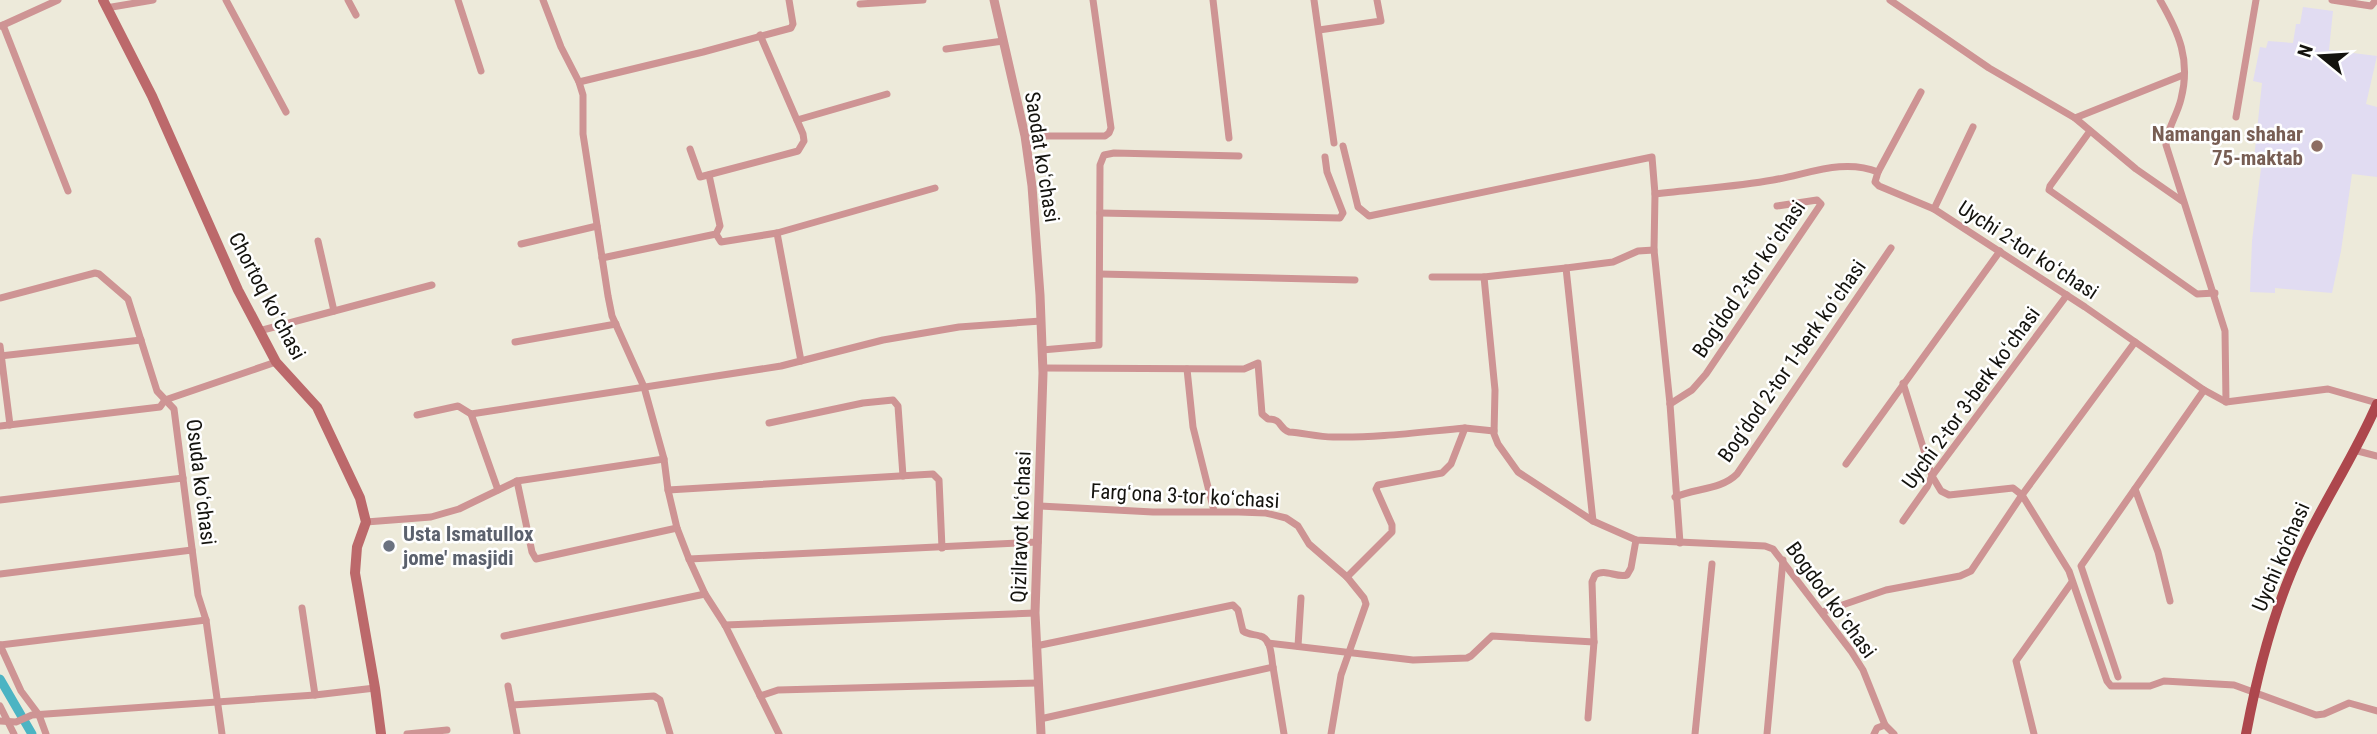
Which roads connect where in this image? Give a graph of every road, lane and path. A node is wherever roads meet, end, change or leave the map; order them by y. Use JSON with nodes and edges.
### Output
{"nodes":[{"id":1,"x":58,"y":0,"type":"edge"},
{"id":2,"x":153,"y":0,"type":"edge"},
{"id":3,"x":226,"y":0,"type":"edge"},
{"id":4,"x":348,"y":0,"type":"edge"},
{"id":5,"x":458,"y":0,"type":"edge"},
{"id":6,"x":543,"y":0,"type":"edge"},
{"id":7,"x":789,"y":0,"type":"edge"},
{"id":8,"x":923,"y":0,"type":"edge"},
{"id":9,"x":994,"y":0,"type":"edge"},
{"id":10,"x":1093,"y":0,"type":"edge"},
{"id":11,"x":1213,"y":0,"type":"edge"},
{"id":12,"x":1314,"y":0,"type":"edge"},
{"id":13,"x":1377,"y":0,"type":"edge"},
{"id":14,"x":1890,"y":0,"type":"edge"},
{"id":15,"x":2160,"y":0,"type":"edge"},
{"id":16,"x":2256,"y":0,"type":"edge"},
{"id":17,"x":2332,"y":0,"type":"edge"},
{"id":18,"x":2375,"y":0,"type":"edge"},
{"id":19,"x":105,"y":4,"type":"edge"},
{"id":20,"x":860,"y":5,"type":"dead end"},
{"id":21,"x":356,"y":15,"type":"dead end"},
{"id":22,"x":2,"y":25,"type":"edge"},
{"id":23,"x":1319,"y":30,"type":"junction"},
{"id":24,"x":760,"y":35,"type":"junction"},
{"id":25,"x":1003,"y":41,"type":"junction"},
{"id":26,"x":946,"y":49,"type":"dead end"},
{"id":27,"x":481,"y":71,"type":"dead end"},
{"id":28,"x":2183,"y":75,"type":"junction"},
{"id":29,"x":579,"y":82,"type":"junction"},
{"id":30,"x":1921,"y":92,"type":"dead end"},
{"id":31,"x":887,"y":94,"type":"dead end"},
{"id":32,"x":286,"y":112,"type":"dead end"},
{"id":33,"x":2235,"y":117,"type":"dead end"},
{"id":34,"x":2076,"y":118,"type":"junction"},
{"id":35,"x":797,"y":120,"type":"junction"},
{"id":36,"x":1973,"y":127,"type":"dead end"},
{"id":37,"x":2090,"y":131,"type":"junction"},
{"id":38,"x":1025,"y":136,"type":"junction"},
{"id":39,"x":1229,"y":138,"type":"dead end"},
{"id":40,"x":1334,"y":143,"type":"dead end"},
{"id":41,"x":1343,"y":146,"type":"dead end"},
{"id":42,"x":690,"y":149,"type":"dead end"},
{"id":43,"x":1239,"y":156,"type":"dead end"},
{"id":44,"x":1325,"y":157,"type":"dead end"},
{"id":45,"x":1878,"y":172,"type":"junction"},
{"id":46,"x":709,"y":175,"type":"junction"},
{"id":47,"x":935,"y":188,"type":"dead end"},
{"id":48,"x":68,"y":191,"type":"dead end"},
{"id":49,"x":1656,"y":194,"type":"junction"},
{"id":50,"x":2183,"y":201,"type":"junction"},
{"id":51,"x":1777,"y":206,"type":"dead end"},
{"id":52,"x":1934,"y":209,"type":"junction"},
{"id":53,"x":1100,"y":213,"type":"junction"},
{"id":54,"x":597,"y":226,"type":"junction"},
{"id":55,"x":777,"y":233,"type":"junction"},
{"id":56,"x":716,"y":234,"type":"junction"},
{"id":57,"x":318,"y":241,"type":"dead end"},
{"id":58,"x":521,"y":244,"type":"dead end"},
{"id":59,"x":1891,"y":248,"type":"dead end"},
{"id":60,"x":1654,"y":250,"type":"junction"},
{"id":61,"x":2000,"y":251,"type":"junction"},
{"id":62,"x":602,"y":258,"type":"junction"},
{"id":63,"x":1566,"y":268,"type":"junction"},
{"id":64,"x":1100,"y":274,"type":"junction"},
{"id":65,"x":1432,"y":277,"type":"dead end"},
{"id":66,"x":1484,"y":277,"type":"junction"},
{"id":67,"x":1355,"y":280,"type":"dead end"},
{"id":68,"x":432,"y":285,"type":"dead end"},
{"id":69,"x":2215,"y":293,"type":"junction"},
{"id":70,"x":2067,"y":295,"type":"junction"},
{"id":71,"x":0,"y":298,"type":"edge"},
{"id":72,"x":334,"y":311,"type":"junction"},
{"id":73,"x":1041,"y":321,"type":"junction"},
{"id":74,"x":616,"y":324,"type":"junction"},
{"id":75,"x":259,"y":331,"type":"junction"},
{"id":76,"x":141,"y":340,"type":"junction"},
{"id":77,"x":514,"y":342,"type":"dead end"},
{"id":78,"x":2135,"y":342,"type":"junction"},
{"id":79,"x":0,"y":346,"type":"edge"},
{"id":80,"x":1042,"y":350,"type":"junction"},
{"id":81,"x":1,"y":356,"type":"edge"},
{"id":82,"x":801,"y":361,"type":"junction"},
{"id":83,"x":276,"y":362,"type":"junction"},
{"id":84,"x":1043,"y":368,"type":"junction"},
{"id":85,"x":1187,"y":369,"type":"junction"},
{"id":86,"x":1903,"y":383,"type":"junction"},
{"id":87,"x":644,"y":387,"type":"junction"},
{"id":88,"x":2204,"y":390,"type":"junction"},
{"id":89,"x":165,"y":400,"type":"junction"},
{"id":90,"x":2226,"y":402,"type":"junction"},
{"id":91,"x":2377,"y":403,"type":"edge"},
{"id":92,"x":1670,"y":404,"type":"junction"},
{"id":93,"x":471,"y":414,"type":"junction"},
{"id":94,"x":417,"y":415,"type":"dead end"},
{"id":95,"x":769,"y":423,"type":"dead end"},
{"id":96,"x":10,"y":425,"type":"junction"},
{"id":97,"x":0,"y":426,"type":"edge"},
{"id":98,"x":1465,"y":428,"type":"junction"},
{"id":99,"x":1494,"y":431,"type":"junction"},
{"id":100,"x":2354,"y":450,"type":"junction"},
{"id":101,"x":2377,"y":456,"type":"edge"},
{"id":102,"x":664,"y":459,"type":"junction"},
{"id":103,"x":1846,"y":464,"type":"dead end"},
{"id":104,"x":903,"y":476,"type":"junction"},
{"id":105,"x":1933,"y":476,"type":"junction"},
{"id":106,"x":183,"y":478,"type":"junction"},
{"id":107,"x":517,"y":481,"type":"junction"},
{"id":108,"x":2135,"y":489,"type":"junction"},
{"id":109,"x":498,"y":490,"type":"junction"},
{"id":110,"x":668,"y":490,"type":"junction"},
{"id":111,"x":2022,"y":495,"type":"junction"},
{"id":112,"x":1675,"y":497,"type":"junction"},
{"id":113,"x":0,"y":500,"type":"edge"},
{"id":114,"x":1040,"y":506,"type":"junction"},
{"id":115,"x":1214,"y":511,"type":"junction"},
{"id":116,"x":1592,"y":521,"type":"junction"},
{"id":117,"x":1903,"y":521,"type":"dead end"},
{"id":118,"x":366,"y":522,"type":"junction"},
{"id":119,"x":677,"y":528,"type":"junction"},
{"id":120,"x":1636,"y":540,"type":"junction"},
{"id":121,"x":1038,"y":542,"type":"junction"},
{"id":122,"x":1680,"y":543,"type":"junction"},
{"id":123,"x":942,"y":548,"type":"junction"},
{"id":124,"x":192,"y":550,"type":"junction"},
{"id":125,"x":689,"y":559,"type":"junction"},
{"id":126,"x":1783,"y":560,"type":"junction"},
{"id":127,"x":1712,"y":564,"type":"dead end"},
{"id":128,"x":0,"y":574,"type":"edge"},
{"id":129,"x":1347,"y":577,"type":"junction"},
{"id":130,"x":2072,"y":582,"type":"junction"},
{"id":131,"x":705,"y":594,"type":"junction"},
{"id":132,"x":1301,"y":598,"type":"dead end"},
{"id":133,"x":2170,"y":601,"type":"dead end"},
{"id":134,"x":302,"y":608,"type":"dead end"},
{"id":135,"x":1822,"y":612,"type":"junction"},
{"id":136,"x":1035,"y":613,"type":"junction"},
{"id":137,"x":206,"y":620,"type":"junction"},
{"id":138,"x":725,"y":625,"type":"junction"},
{"id":139,"x":504,"y":636,"type":"dead end"},
{"id":140,"x":1594,"y":642,"type":"junction"},
{"id":141,"x":1268,"y":643,"type":"junction"},
{"id":142,"x":0,"y":645,"type":"edge"},
{"id":143,"x":1036,"y":646,"type":"junction"},
{"id":144,"x":1298,"y":646,"type":"junction"},
{"id":145,"x":1348,"y":652,"type":"junction"},
{"id":146,"x":1273,"y":667,"type":"junction"},
{"id":147,"x":2118,"y":677,"type":"dead end"},
{"id":148,"x":1038,"y":683,"type":"junction"},
{"id":149,"x":508,"y":686,"type":"dead end"},
{"id":150,"x":375,"y":688,"type":"junction"},
{"id":151,"x":2254,"y":693,"type":"junction"},
{"id":152,"x":315,"y":695,"type":"junction"},
{"id":153,"x":760,"y":696,"type":"junction"},
{"id":154,"x":217,"y":702,"type":"junction"},
{"id":155,"x":512,"y":705,"type":"junction"},
{"id":156,"x":0,"y":706,"type":"edge"},
{"id":157,"x":2377,"y":711,"type":"edge"},
{"id":158,"x":36,"y":715,"type":"junction"},
{"id":159,"x":1588,"y":718,"type":"dead end"},
{"id":160,"x":1040,"y":719,"type":"junction"},
{"id":161,"x":0,"y":721,"type":"edge"},
{"id":162,"x":13,"y":722,"type":"junction"},
{"id":163,"x":1885,"y":725,"type":"junction"},
{"id":164,"x":447,"y":730,"type":"dead end"},
{"id":165,"x":14,"y":734,"type":"edge"},
{"id":166,"x":46,"y":734,"type":"edge"},
{"id":167,"x":222,"y":734,"type":"edge"},
{"id":168,"x":381,"y":734,"type":"edge"},
{"id":169,"x":408,"y":734,"type":"edge"},
{"id":170,"x":517,"y":734,"type":"edge"},
{"id":171,"x":670,"y":734,"type":"edge"},
{"id":172,"x":779,"y":734,"type":"edge"},
{"id":173,"x":1041,"y":734,"type":"edge"},
{"id":174,"x":1283,"y":734,"type":"edge"},
{"id":175,"x":1331,"y":734,"type":"edge"},
{"id":176,"x":1695,"y":734,"type":"edge"},
{"id":177,"x":1767,"y":734,"type":"edge"},
{"id":178,"x":1874,"y":734,"type":"edge"},
{"id":179,"x":1894,"y":734,"type":"edge"},
{"id":180,"x":2034,"y":734,"type":"edge"},
{"id":181,"x":2246,"y":734,"type":"edge"}],
"edges":[{"from":1,"to":22,"type":"street"},
{"from":2,"to":19,"type":"street"},
{"from":3,"to":32,"type":"street"},
{"from":4,"to":21,"type":"street"},
{"from":5,"to":27,"type":"street"},
{"from":6,"to":29,"type":"street"},
{"from":7,"to":24,"type":"street"},
{"from":8,"to":20,"type":"street"},
{"from":9,"to":25,"type":"street","name":"Saodat koʻchasi"},
{"from":10,"to":38,"type":"street"},
{"from":11,"to":39,"type":"street"},
{"from":12,"to":23,"type":"street"},
{"from":13,"to":23,"type":"street"},
{"from":14,"to":34,"type":"street"},
{"from":15,"to":28,"type":"street"},
{"from":16,"to":33,"type":"street"},
{"from":17,"to":18,"type":"street"},
{"from":19,"to":75,"type":"main road","name":"Chortoq koʻchasi"},
{"from":22,"to":48,"type":"street"},
{"from":23,"to":40,"type":"street"},
{"from":24,"to":29,"type":"street"},
{"from":24,"to":35,"type":"street"},
{"from":25,"to":26,"type":"street"},
{"from":25,"to":38,"type":"street","name":"Saodat koʻchasi"},
{"from":28,"to":34,"type":"street"},
{"from":28,"to":50,"type":"street"},
{"from":29,"to":54,"type":"street"},
{"from":30,"to":45,"type":"street"},
{"from":31,"to":35,"type":"street"},
{"from":34,"to":37,"type":"street"},
{"from":35,"to":46,"type":"street"},
{"from":36,"to":52,"type":"street"},
{"from":37,"to":50,"type":"street"},
{"from":37,"to":69,"type":"street"},
{"from":38,"to":73,"type":"street","name":"Saodat koʻchasi"},
{"from":41,"to":49,"type":"street","name":"Bog'dod 2-tor koʻchasi"},
{"from":42,"to":46,"type":"street"},
{"from":43,"to":53,"type":"street"},
{"from":44,"to":53,"type":"street"},
{"from":45,"to":49,"type":"street"},
{"from":45,"to":52,"type":"street","name":"Uychi 2-tor koʻchasi"},
{"from":46,"to":56,"type":"street"},
{"from":47,"to":55,"type":"street"},
{"from":49,"to":60,"type":"street","name":"Bog'dod 2-tor koʻchasi"},
{"from":50,"to":69,"type":"street"},
{"from":51,"to":92,"type":"street","name":"Bog'dod 2-tor koʻchasi"},
{"from":52,"to":61,"type":"street","name":"Uychi 2-tor koʻchasi"},
{"from":53,"to":64,"type":"street"},
{"from":54,"to":58,"type":"street"},
{"from":54,"to":62,"type":"street"},
{"from":55,"to":56,"type":"street"},
{"from":55,"to":82,"type":"street"},
{"from":56,"to":62,"type":"street"},
{"from":57,"to":72,"type":"street"},
{"from":59,"to":112,"type":"street","name":"Bogʼdod 2-tor 1-berk koʻchasi"},
{"from":60,"to":63,"type":"street"},
{"from":60,"to":92,"type":"street","name":"Bog'dod 2-tor koʻchasi"},
{"from":61,"to":70,"type":"street","name":"Uychi 2-tor koʻchasi"},
{"from":61,"to":86,"type":"street"},
{"from":62,"to":74,"type":"street"},
{"from":63,"to":66,"type":"street"},
{"from":63,"to":116,"type":"street"},
{"from":64,"to":67,"type":"street"},
{"from":64,"to":80,"type":"street"},
{"from":65,"to":66,"type":"street"},
{"from":66,"to":99,"type":"street"},
{"from":68,"to":72,"type":"street"},
{"from":69,"to":90,"type":"street"},
{"from":70,"to":78,"type":"street","name":"Uychi 2-tor koʻchasi"},
{"from":70,"to":105,"type":"street","name":"Uychi 2-tor 3-berk koʻchasi"},
{"from":71,"to":76,"type":"street","name":"Osuda koʻchasi"},
{"from":72,"to":75,"type":"street"},
{"from":73,"to":80,"type":"street","name":"Qizilravot koʻchasi"},
{"from":73,"to":82,"type":"street"},
{"from":74,"to":77,"type":"street"},
{"from":74,"to":87,"type":"street"},
{"from":75,"to":83,"type":"main road","name":"Chortoq koʻchasi"},
{"from":76,"to":81,"type":"street"},
{"from":76,"to":89,"type":"street","name":"Osuda koʻchasi"},
{"from":78,"to":88,"type":"street","name":"Uychi 2-tor koʻchasi"},
{"from":78,"to":111,"type":"street"},
{"from":79,"to":81,"type":"street"},
{"from":80,"to":84,"type":"street","name":"Qizilravot koʻchasi"},
{"from":81,"to":96,"type":"street"},
{"from":82,"to":87,"type":"street"},
{"from":83,"to":89,"type":"street"},
{"from":83,"to":118,"type":"main road","name":"Chortoq koʻchasi"},
{"from":84,"to":85,"type":"street"},
{"from":84,"to":114,"type":"street","name":"Qizilravot koʻchasi"},
{"from":85,"to":98,"type":"street"},
{"from":85,"to":115,"type":"street"},
{"from":86,"to":103,"type":"street"},
{"from":86,"to":105,"type":"street"},
{"from":87,"to":93,"type":"street"},
{"from":87,"to":102,"type":"street"},
{"from":88,"to":90,"type":"street","name":"Uychi 2-tor koʻchasi"},
{"from":88,"to":108,"type":"street"},
{"from":89,"to":96,"type":"street"},
{"from":89,"to":106,"type":"street","name":"Osuda koʻchasi"},
{"from":90,"to":91,"type":"street"},
{"from":91,"to":100,"type":"main road","name":"Uychi ko'chasi"},
{"from":92,"to":112,"type":"street","name":"Bog'dod 2-tor koʻchasi"},
{"from":93,"to":94,"type":"street"},
{"from":93,"to":109,"type":"street"},
{"from":95,"to":104,"type":"street"},
{"from":96,"to":97,"type":"street"},
{"from":98,"to":99,"type":"street"},
{"from":98,"to":129,"type":"street"},
{"from":99,"to":116,"type":"street","name":"Bogdod koʻchasi"},
{"from":100,"to":101,"type":"street"},
{"from":100,"to":151,"type":"main road","name":"Uychi ko'chasi"},
{"from":102,"to":107,"type":"street"},
{"from":102,"to":110,"type":"street"},
{"from":104,"to":110,"type":"street"},
{"from":104,"to":123,"type":"street"},
{"from":105,"to":111,"type":"street"},
{"from":105,"to":117,"type":"street","name":"Uychi 2-tor 3-berk koʻchasi"},
{"from":106,"to":113,"type":"street"},
{"from":106,"to":124,"type":"street","name":"Osuda koʻchasi"},
{"from":107,"to":109,"type":"street"},
{"from":107,"to":119,"type":"street"},
{"from":108,"to":133,"type":"street"},
{"from":108,"to":147,"type":"street"},
{"from":109,"to":118,"type":"street"},
{"from":110,"to":119,"type":"street"},
{"from":111,"to":130,"type":"street"},
{"from":111,"to":135,"type":"street"},
{"from":112,"to":122,"type":"street","name":"Bog'dod 2-tor koʻchasi"},
{"from":114,"to":115,"type":"street","name":"Fargʻona 3-tor koʻchasi"},
{"from":114,"to":121,"type":"street","name":"Qizilravot koʻchasi"},
{"from":115,"to":129,"type":"street","name":"Fargʻona 3-tor koʻchasi"},
{"from":116,"to":120,"type":"street","name":"Bogdod koʻchasi"},
{"from":118,"to":150,"type":"main road"},
{"from":119,"to":125,"type":"street"},
{"from":120,"to":122,"type":"street","name":"Bogdod koʻchasi"},
{"from":120,"to":140,"type":"street"},
{"from":121,"to":123,"type":"street"},
{"from":121,"to":136,"type":"street","name":"Qizilravot koʻchasi"},
{"from":122,"to":126,"type":"street","name":"Bogdod koʻchasi"},
{"from":123,"to":125,"type":"street"},
{"from":124,"to":128,"type":"street"},
{"from":124,"to":137,"type":"street","name":"Osuda koʻchasi"},
{"from":125,"to":131,"type":"street"},
{"from":126,"to":135,"type":"street","name":"Bogdod koʻchasi"},
{"from":126,"to":177,"type":"street"},
{"from":127,"to":176,"type":"street"},
{"from":129,"to":145,"type":"street","name":"Fargʻona 3-tor koʻchasi"},
{"from":130,"to":151,"type":"street"},
{"from":130,"to":180,"type":"street"},
{"from":131,"to":138,"type":"street"},
{"from":131,"to":139,"type":"street"},
{"from":132,"to":144,"type":"street"},
{"from":134,"to":152,"type":"street"},
{"from":135,"to":163,"type":"street","name":"Bogdod koʻchasi"},
{"from":136,"to":138,"type":"street"},
{"from":136,"to":143,"type":"street","name":"Qizilravot koʻchasi"},
{"from":137,"to":142,"type":"street"},
{"from":137,"to":154,"type":"street","name":"Osuda koʻchasi"},
{"from":138,"to":153,"type":"street"},
{"from":140,"to":145,"type":"street"},
{"from":140,"to":159,"type":"street"},
{"from":141,"to":143,"type":"street"},
{"from":141,"to":144,"type":"street"},
{"from":141,"to":146,"type":"street"},
{"from":142,"to":158,"type":"street"},
{"from":143,"to":148,"type":"street","name":"Qizilravot koʻchasi"},
{"from":144,"to":145,"type":"street"},
{"from":145,"to":175,"type":"street"},
{"from":146,"to":160,"type":"street"},
{"from":146,"to":174,"type":"street"},
{"from":148,"to":153,"type":"street"},
{"from":148,"to":160,"type":"street","name":"Qizilravot koʻchasi"},
{"from":149,"to":155,"type":"street"},
{"from":150,"to":152,"type":"street"},
{"from":150,"to":168,"type":"main road"},
{"from":151,"to":157,"type":"street"},
{"from":151,"to":181,"type":"main road","name":"Uychi ko'chasi"},
{"from":152,"to":154,"type":"street"},
{"from":153,"to":172,"type":"street"},
{"from":154,"to":158,"type":"street"},
{"from":154,"to":167,"type":"street","name":"Osuda koʻchasi"},
{"from":155,"to":170,"type":"street"},
{"from":155,"to":171,"type":"street"},
{"from":156,"to":162,"type":"street"},
{"from":158,"to":162,"type":"street"},
{"from":158,"to":166,"type":"street"},
{"from":160,"to":173,"type":"street","name":"Qizilravot koʻchasi"},
{"from":161,"to":162,"type":"street"},
{"from":162,"to":165,"type":"street"},
{"from":163,"to":178,"type":"street"},
{"from":163,"to":179,"type":"street","name":"Bogdod koʻchasi"},
{"from":164,"to":169,"type":"street"}]}
